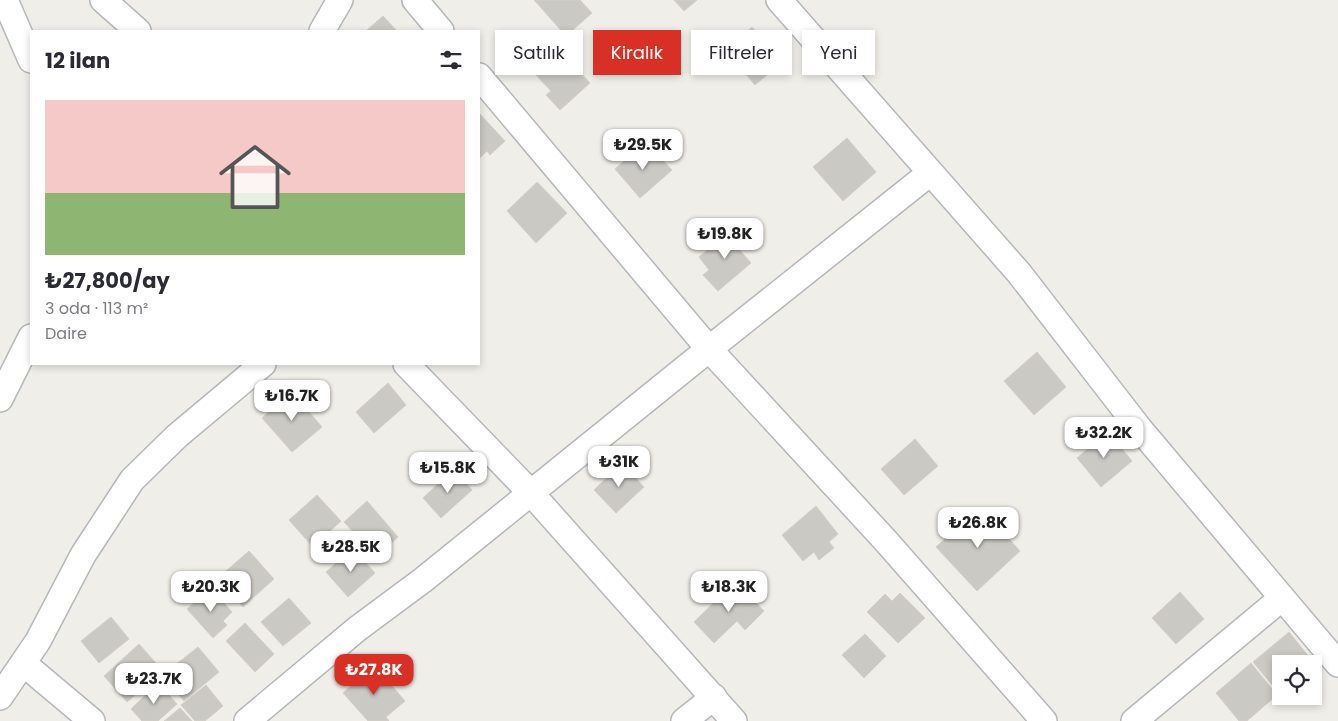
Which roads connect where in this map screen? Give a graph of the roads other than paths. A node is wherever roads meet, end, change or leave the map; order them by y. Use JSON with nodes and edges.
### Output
{"nodes":[{"id":1,"x":5,"y":0,"type":"edge"},
{"id":2,"x":103,"y":0,"type":"edge"},
{"id":3,"x":340,"y":0,"type":"edge"},
{"id":4,"x":415,"y":0,"type":"edge"},
{"id":5,"x":779,"y":0,"type":"edge"},
{"id":6,"x":137,"y":30,"type":"edge"},
{"id":7,"x":323,"y":30,"type":"edge"},
{"id":8,"x":440,"y":30,"type":"edge"},
{"id":9,"x":30,"y":58,"type":"edge"},
{"id":10,"x":480,"y":77,"type":"edge"},
{"id":11,"x":930,"y":173,"type":"junction"},
{"id":12,"x":29,"y":343,"type":"edge"},
{"id":13,"x":709,"y":349,"type":"junction"},
{"id":14,"x":262,"y":365,"type":"edge"},
{"id":15,"x":407,"y":365,"type":"edge"},
{"id":16,"x":0,"y":399,"type":"edge"},
{"id":17,"x":531,"y":493,"type":"junction"},
{"id":18,"x":1282,"y":598,"type":"junction"},
{"id":19,"x":23,"y":663,"type":"junction"},
{"id":20,"x":1338,"y":664,"type":"edge"},
{"id":21,"x":0,"y":696,"type":"edge"},
{"id":22,"x":714,"y":697,"type":"junction"},
{"id":23,"x":92,"y":721,"type":"edge"},
{"id":24,"x":247,"y":721,"type":"edge"},
{"id":25,"x":684,"y":721,"type":"edge"},
{"id":26,"x":734,"y":721,"type":"edge"},
{"id":27,"x":1044,"y":721,"type":"edge"},
{"id":28,"x":1134,"y":721,"type":"edge"}],
"edges":[{"from":1,"to":9,"type":"street"},
{"from":2,"to":6,"type":"street"},
{"from":3,"to":7,"type":"street"},
{"from":4,"to":8,"type":"street"},
{"from":5,"to":11,"type":"street"},
{"from":10,"to":13,"type":"street"},
{"from":11,"to":13,"type":"street"},
{"from":11,"to":18,"type":"street"},
{"from":12,"to":16,"type":"street"},
{"from":13,"to":17,"type":"street"},
{"from":13,"to":27,"type":"street"},
{"from":14,"to":19,"type":"street"},
{"from":15,"to":17,"type":"street"},
{"from":17,"to":22,"type":"street"},
{"from":17,"to":24,"type":"street"},
{"from":18,"to":20,"type":"street"},
{"from":18,"to":28,"type":"street"},
{"from":19,"to":21,"type":"street"},
{"from":19,"to":23,"type":"street"},
{"from":22,"to":25,"type":"street"},
{"from":22,"to":26,"type":"street"}]}
